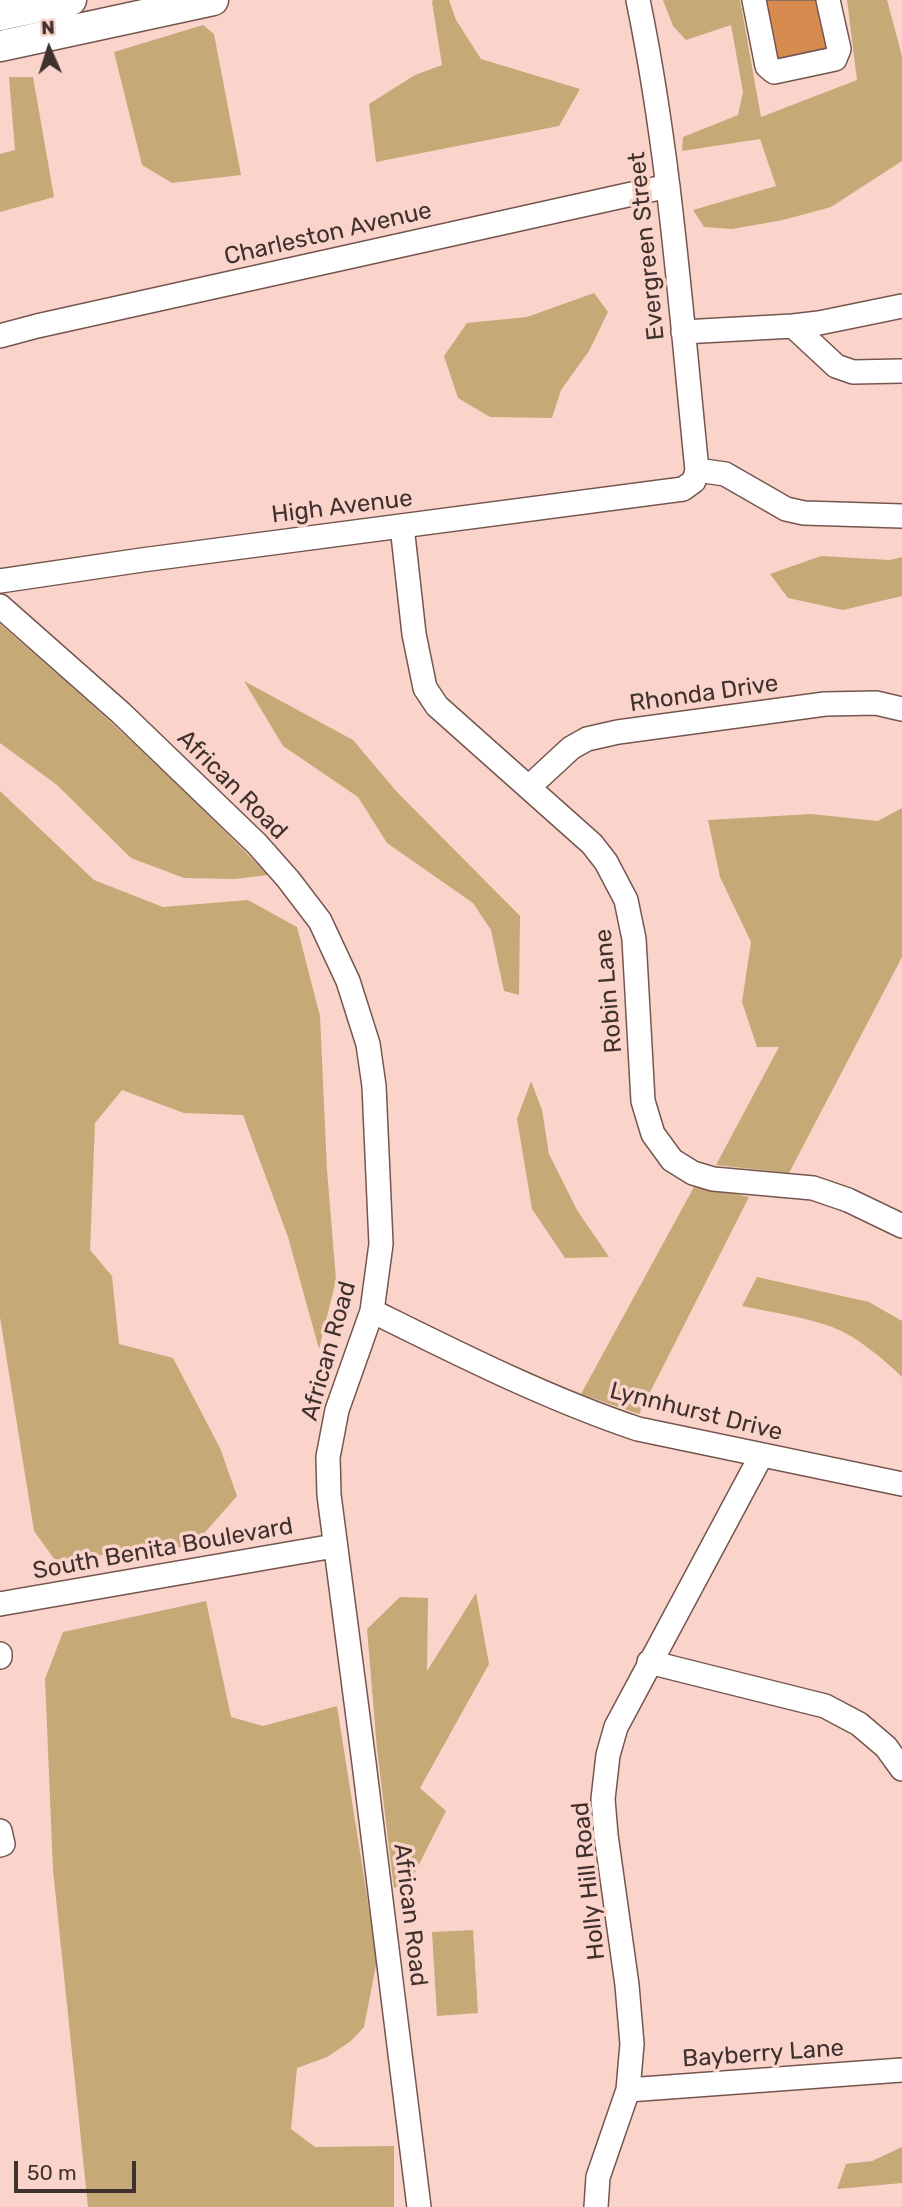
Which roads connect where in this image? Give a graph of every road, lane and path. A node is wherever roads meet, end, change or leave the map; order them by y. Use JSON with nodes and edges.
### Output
{"nodes":[{"id":1,"x":71,"y":0,"type":"edge"},
{"id":2,"x":213,"y":0,"type":"edge"},
{"id":3,"x":638,"y":0,"type":"edge"},
{"id":4,"x":754,"y":0,"type":"edge"},
{"id":5,"x":828,"y":0,"type":"edge"},
{"id":6,"x":0,"y":15,"type":"edge"},
{"id":7,"x":0,"y":46,"type":"edge"},
{"id":8,"x":668,"y":186,"type":"junction"},
{"id":9,"x":902,"y":306,"type":"edge"},
{"id":10,"x":793,"y":326,"type":"junction"},
{"id":11,"x":683,"y":332,"type":"junction"},
{"id":12,"x":0,"y":336,"type":"edge"},
{"id":13,"x":902,"y":371,"type":"edge"},
{"id":14,"x":694,"y":478,"type":"junction"},
{"id":15,"x":902,"y":516,"type":"edge"},
{"id":16,"x":402,"y":526,"type":"junction"},
{"id":17,"x":0,"y":581,"type":"edge"},
{"id":18,"x":0,"y":606,"type":"edge"},
{"id":19,"x":902,"y":709,"type":"edge"},
{"id":20,"x":530,"y":786,"type":"junction"},
{"id":21,"x":902,"y":1226,"type":"edge"},
{"id":22,"x":372,"y":1311,"type":"junction"},
{"id":23,"x":761,"y":1456,"type":"junction"},
{"id":24,"x":902,"y":1484,"type":"edge"},
{"id":25,"x":334,"y":1546,"type":"junction"},
{"id":26,"x":0,"y":1604,"type":"edge"},
{"id":27,"x":649,"y":1662,"type":"junction"},
{"id":28,"x":902,"y":1769,"type":"edge"},
{"id":29,"x":0,"y":1831,"type":"edge"},
{"id":30,"x":0,"y":1845,"type":"edge"},
{"id":31,"x":902,"y":2070,"type":"edge"},
{"id":32,"x":628,"y":2090,"type":"junction"},
{"id":33,"x":419,"y":2207,"type":"edge"},
{"id":34,"x":596,"y":2207,"type":"edge"}],
"edges":[{"from":1,"to":6,"type":"main road"},
{"from":2,"to":7,"type":"main road"},
{"from":3,"to":8,"type":"street","name":"Evergreen Street"},
{"from":4,"to":5,"type":"street"},
{"from":8,"to":11,"type":"street","name":"Evergreen Street"},
{"from":8,"to":12,"type":"street","name":"Charleston Avenue"},
{"from":9,"to":10,"type":"street"},
{"from":10,"to":11,"type":"street"},
{"from":10,"to":13,"type":"street"},
{"from":11,"to":14,"type":"street","name":"Evergreen Street"},
{"from":14,"to":15,"type":"street"},
{"from":14,"to":16,"type":"street","name":"High Avenue"},
{"from":16,"to":17,"type":"street","name":"High Avenue"},
{"from":16,"to":20,"type":"street","name":"Robin Lane"},
{"from":18,"to":22,"type":"street","name":"African Road"},
{"from":19,"to":20,"type":"street","name":"Rhonda Drive"},
{"from":20,"to":21,"type":"street","name":"Robin Lane"},
{"from":22,"to":23,"type":"street","name":"Lynnhurst Drive"},
{"from":22,"to":25,"type":"street","name":"African Road"},
{"from":23,"to":24,"type":"street","name":"Lynnhurst Drive"},
{"from":23,"to":27,"type":"street","name":"Holly Hill Road"},
{"from":25,"to":26,"type":"street","name":"South Benita Boulevard"},
{"from":25,"to":33,"type":"street","name":"African Road"},
{"from":27,"to":28,"type":"street"},
{"from":27,"to":32,"type":"street","name":"Holly Hill Road"},
{"from":29,"to":30,"type":"street"},
{"from":31,"to":32,"type":"street","name":"Bayberry Lane"},
{"from":32,"to":34,"type":"street","name":"Holly Hill Road"}]}
